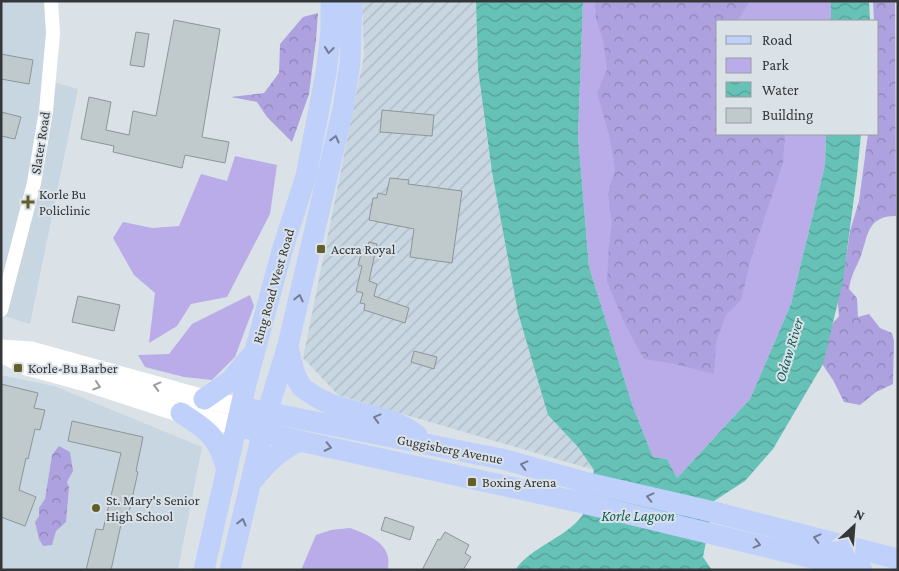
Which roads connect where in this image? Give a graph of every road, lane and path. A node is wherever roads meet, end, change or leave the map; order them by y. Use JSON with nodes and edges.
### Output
{"nodes":[{"id":1,"x":52,"y":1,"type":"edge"},
{"id":2,"x":330,"y":1,"type":"edge"},
{"id":3,"x":352,"y":1,"type":"edge"},
{"id":4,"x":306,"y":176,"type":"junction"},
{"id":5,"x":1,"y":310,"type":"edge"},
{"id":6,"x":288,"y":345,"type":"junction"},
{"id":7,"x":1,"y":349,"type":"edge"},
{"id":8,"x":254,"y":351,"type":"junction"},
{"id":9,"x":1,"y":353,"type":"edge"},
{"id":10,"x":204,"y":399,"type":"junction"},
{"id":11,"x":181,"y":413,"type":"junction"},
{"id":12,"x":253,"y":418,"type":"junction"},
{"id":13,"x":300,"y":442,"type":"junction"},
{"id":14,"x":471,"y":452,"type":"junction"},
{"id":15,"x":227,"y":470,"type":"junction"},
{"id":16,"x":251,"y":482,"type":"junction"},
{"id":17,"x":586,"y":493,"type":"junction"},
{"id":18,"x":712,"y":522,"type":"junction"},
{"id":19,"x":898,"y":559,"type":"edge"},
{"id":20,"x":204,"y":570,"type":"edge"},
{"id":21,"x":230,"y":570,"type":"edge"},
{"id":22,"x":862,"y":570,"type":"edge"}],
"edges":[{"from":1,"to":5,"type":"street","name":"Slater Road"},
{"from":2,"to":4,"type":"main road","name":"Ring Road West Road","one_way":true},
{"from":6,"to":3,"type":"main road","name":"Ring Road West Road","one_way":true},
{"from":4,"to":8,"type":"main road","name":"Ring Road West Road"},
{"from":4,"to":12,"type":"main road"},
{"from":6,"to":12,"type":"main road","name":"Ring Road West Road"},
{"from":14,"to":6,"type":"main road","one_way":true},
{"from":10,"to":7,"type":"main road","name":"Guggisberg Avenue","one_way":true},
{"from":8,"to":10,"type":"main road"},
{"from":8,"to":12,"type":"main road","name":"Ring Road West Road"},
{"from":9,"to":11,"type":"main road","name":"Guggisberg Avenue","one_way":true},
{"from":10,"to":12,"type":"main road","name":"Guggisberg Avenue"},
{"from":11,"to":12,"type":"main road","name":"Guggisberg Avenue"},
{"from":11,"to":15,"type":"main road"},
{"from":12,"to":13,"type":"main road","name":"Guggisberg Avenue"},
{"from":12,"to":14,"type":"main road","name":"Guggisberg Avenue"},
{"from":12,"to":15,"type":"main road","name":"Ring Road West Road"},
{"from":12,"to":16,"type":"main road","name":"Ring Road West Road"},
{"from":13,"to":16,"type":"main road"},
{"from":13,"to":17,"type":"main road","name":"Guggisberg Avenue","one_way":true},
{"from":17,"to":14,"type":"main road","name":"Guggisberg Avenue","one_way":true},
{"from":15,"to":20,"type":"main road","name":"Ring Road West Road"},
{"from":21,"to":16,"type":"main road","name":"Ring Road West Road","one_way":true},
{"from":17,"to":18,"type":"main road","name":"Guggisberg Avenue"},
{"from":19,"to":18,"type":"main road","name":"Guggisberg Avenue","one_way":true},
{"from":18,"to":22,"type":"main road","name":"Guggisberg Avenue","one_way":true}]}
